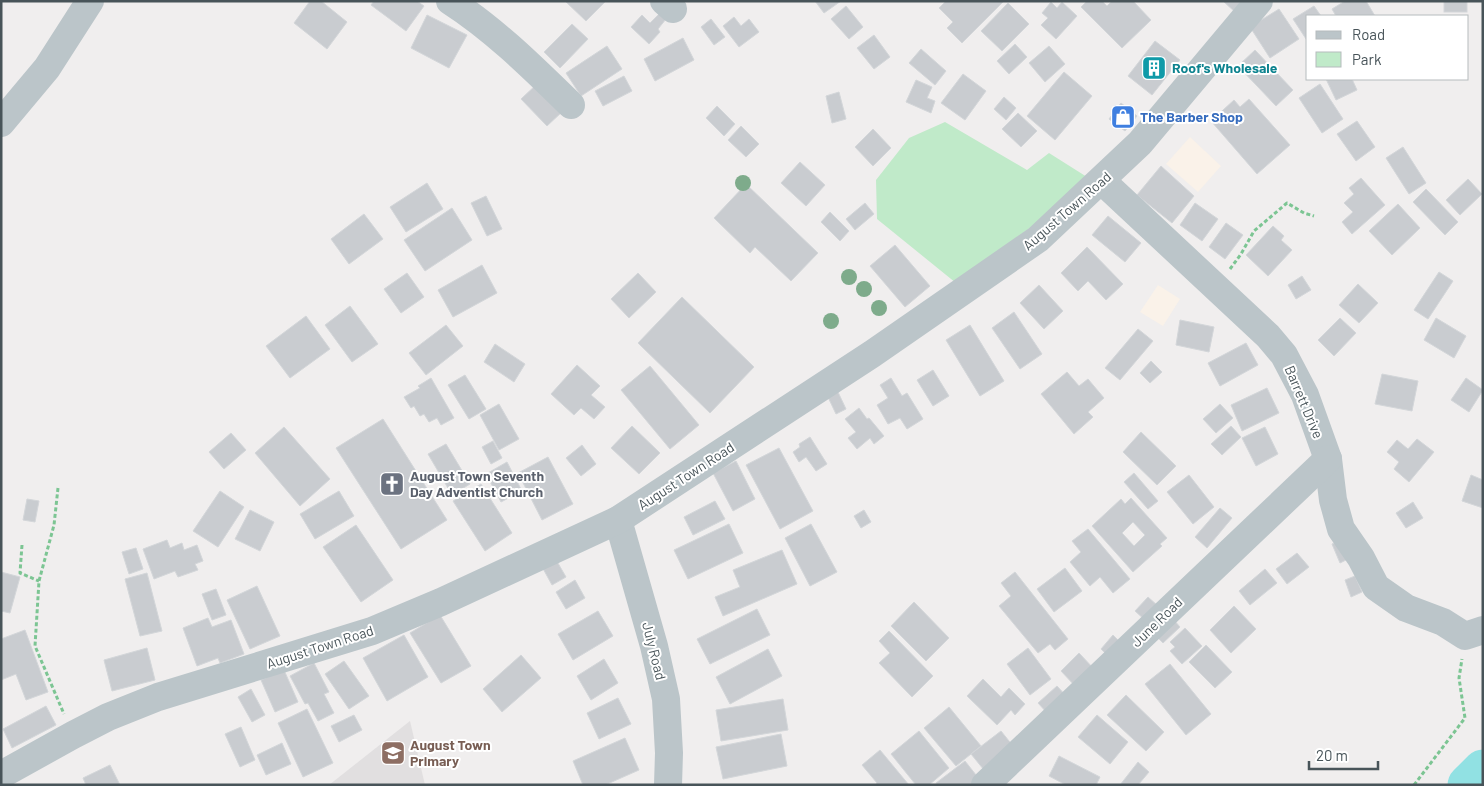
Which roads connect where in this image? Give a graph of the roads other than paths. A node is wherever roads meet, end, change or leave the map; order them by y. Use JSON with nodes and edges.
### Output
{"nodes":[{"id":1,"x":90,"y":1,"type":"edge"},
{"id":2,"x":450,"y":1,"type":"edge"},
{"id":3,"x":1259,"y":1,"type":"edge"},
{"id":4,"x":571,"y":105,"type":"dead end"},
{"id":5,"x":1,"y":123,"type":"edge"},
{"id":6,"x":1102,"y":181,"type":"junction"},
{"id":7,"x":1328,"y":458,"type":"junction"},
{"id":8,"x":618,"y":520,"type":"junction"},
{"id":9,"x":1474,"y":633,"type":"edge"},
{"id":10,"x":1,"y":775,"type":"edge"},
{"id":11,"x":668,"y":785,"type":"edge"},
{"id":12,"x":985,"y":785,"type":"edge"}],
"edges":[{"from":1,"to":5,"type":"street"},
{"from":2,"to":4,"type":"street"},
{"from":3,"to":6,"type":"street","name":"August Town Road"},
{"from":6,"to":7,"type":"street","name":"Barrett Drive"},
{"from":6,"to":8,"type":"street","name":"August Town Road"},
{"from":7,"to":9,"type":"street","name":"Barrett Drive"},
{"from":7,"to":12,"type":"street","name":"June Road"},
{"from":8,"to":10,"type":"street","name":"August Town Road"},
{"from":8,"to":11,"type":"street","name":"July Road"}]}
